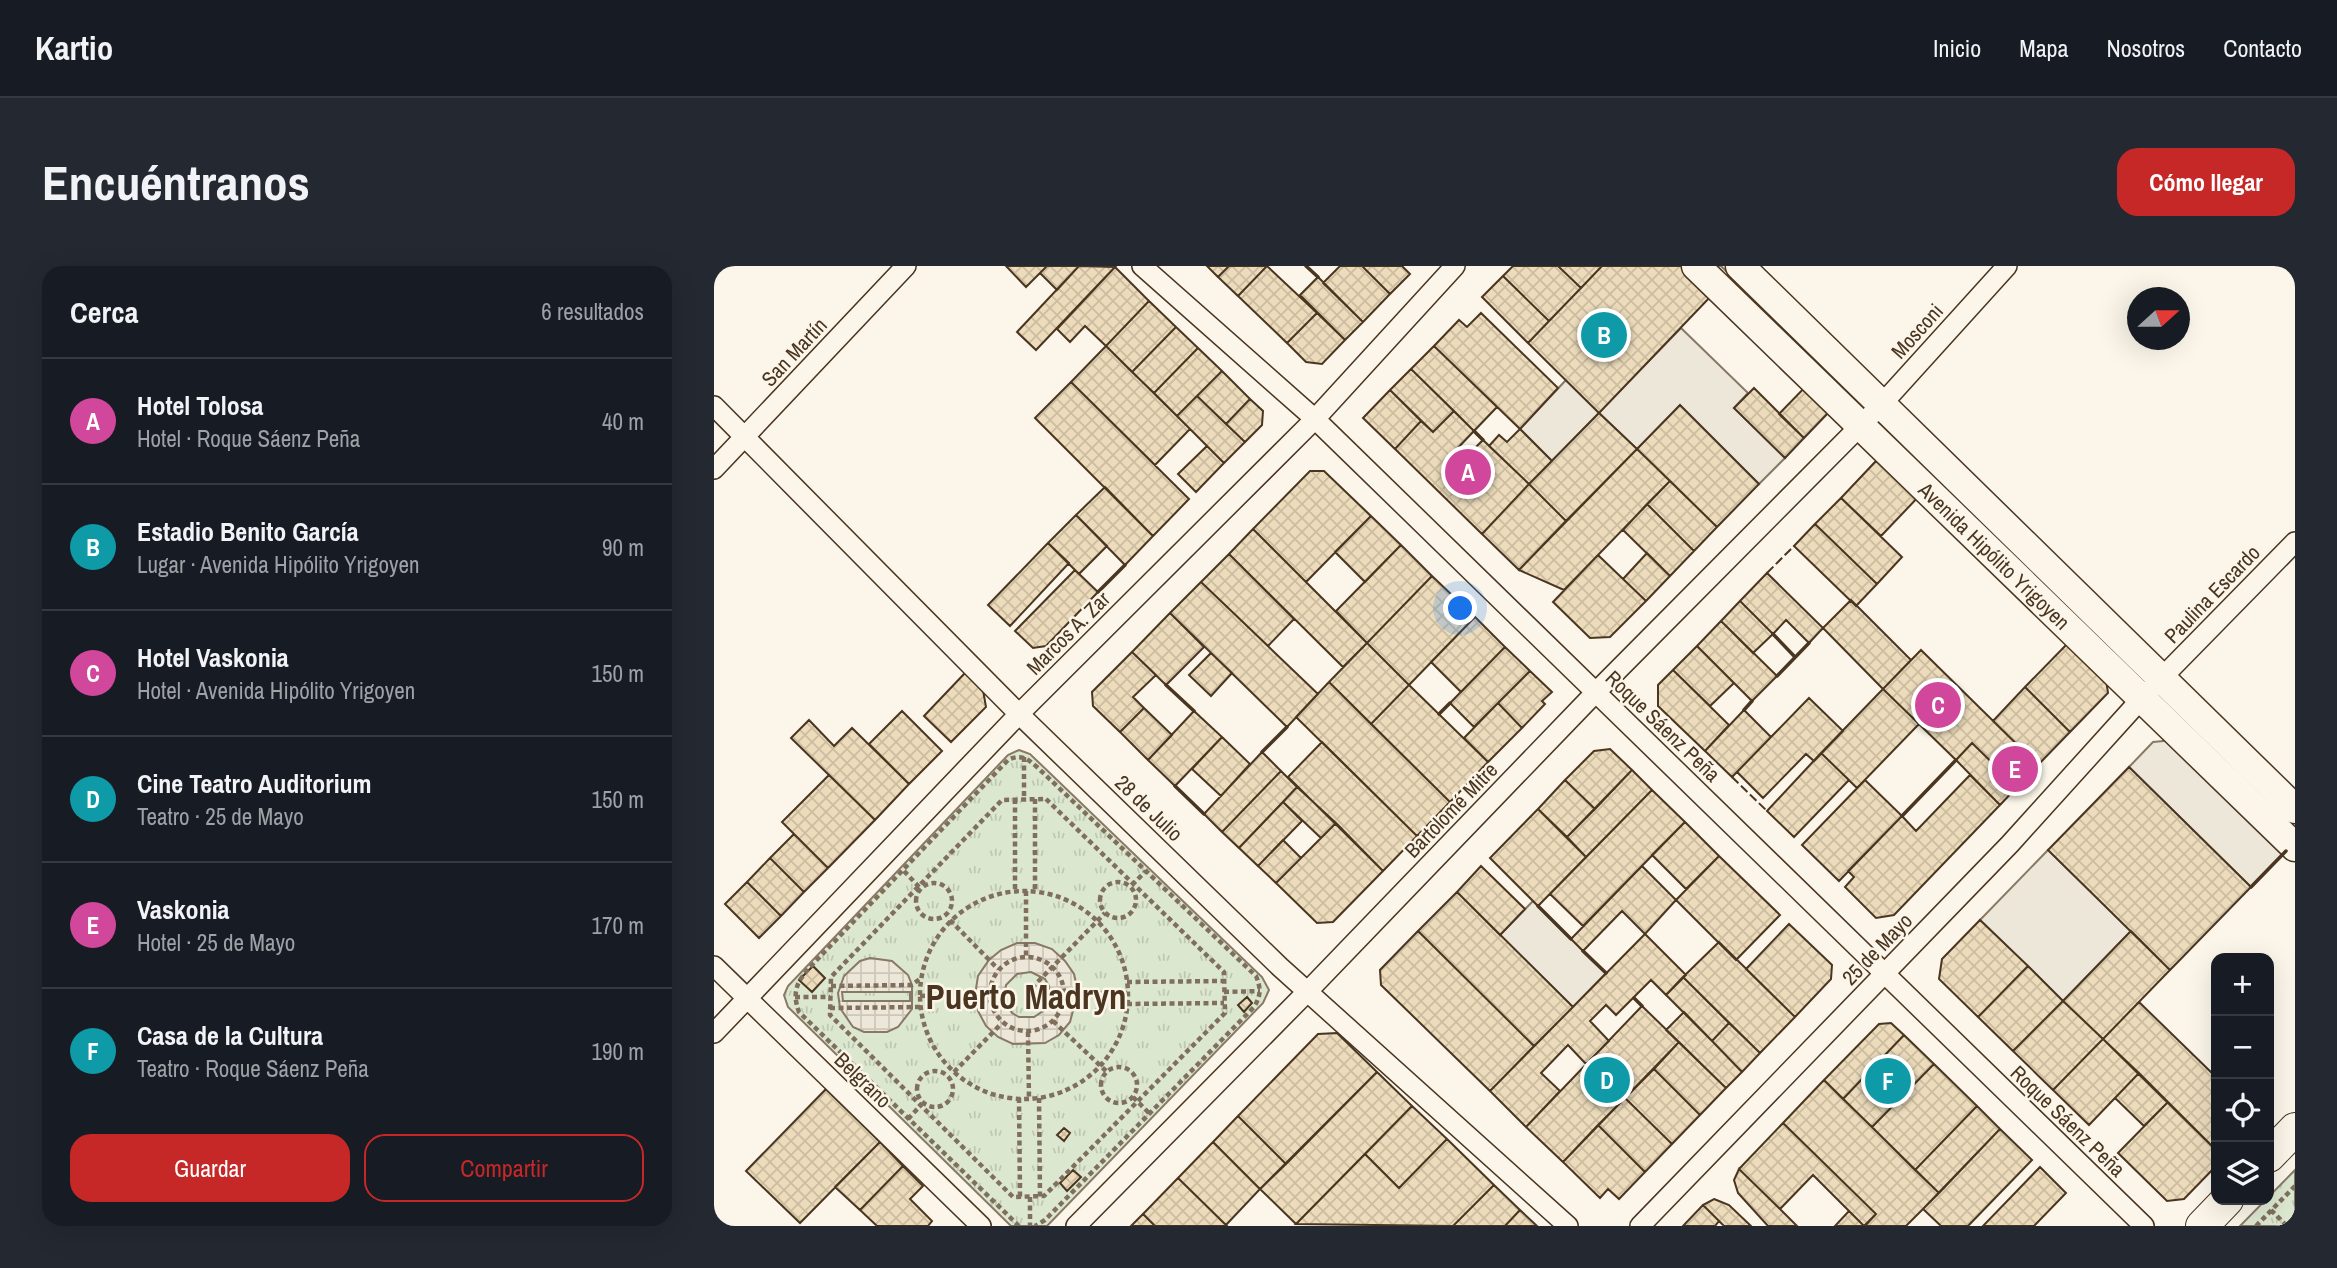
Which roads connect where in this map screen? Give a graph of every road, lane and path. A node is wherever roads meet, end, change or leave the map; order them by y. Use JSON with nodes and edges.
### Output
{"nodes":[{"id":1,"x":906,"y":266,"type":"edge"},
{"id":2,"x":1142,"y":266,"type":"edge"},
{"id":3,"x":1455,"y":266,"type":"edge"},
{"id":4,"x":1696,"y":266,"type":"edge"},
{"id":5,"x":1740,"y":266,"type":"edge"},
{"id":6,"x":2007,"y":266,"type":"edge"},
{"id":7,"x":1882,"y":404,"type":"junction"},
{"id":8,"x":714,"y":406,"type":"edge"},
{"id":9,"x":1315,"y":419,"type":"junction"},
{"id":10,"x":1860,"y":424,"type":"junction"},
{"id":11,"x":745,"y":437,"type":"junction"},
{"id":12,"x":714,"y":469,"type":"edge"},
{"id":13,"x":2295,"y":541,"type":"edge"},
{"id":14,"x":2162,"y":678,"type":"junction"},
{"id":15,"x":1596,"y":692,"type":"junction"},
{"id":16,"x":2142,"y":698,"type":"junction"},
{"id":17,"x":1019,"y":714,"type":"junction"},
{"id":18,"x":1024,"y":757,"type":"junction"},
{"id":19,"x":1014,"y":799,"type":"junction"},
{"id":20,"x":1024,"y":799,"type":"junction"},
{"id":21,"x":1035,"y":799,"type":"junction"},
{"id":22,"x":2295,"y":809,"type":"edge"},
{"id":23,"x":2295,"y":847,"type":"edge"},
{"id":24,"x":904,"y":871,"type":"junction"},
{"id":25,"x":1146,"y":871,"type":"junction"},
{"id":26,"x":1132,"y":885,"type":"junction"},
{"id":27,"x":919,"y":887,"type":"junction"},
{"id":28,"x":1015,"y":891,"type":"junction"},
{"id":29,"x":1026,"y":891,"type":"junction"},
{"id":30,"x":1035,"y":892,"type":"junction"},
{"id":31,"x":1105,"y":913,"type":"junction"},
{"id":32,"x":946,"y":915,"type":"junction"},
{"id":33,"x":951,"y":920,"type":"junction"},
{"id":34,"x":1097,"y":923,"type":"junction"},
{"id":35,"x":1026,"y":956,"type":"junction"},
{"id":36,"x":714,"y":966,"type":"edge"},
{"id":37,"x":1052,"y":966,"type":"junction"},
{"id":38,"x":998,"y":969,"type":"junction"},
{"id":39,"x":1884,"y":974,"type":"junction"},
{"id":40,"x":921,"y":978,"type":"junction"},
{"id":41,"x":1224,"y":981,"type":"junction"},
{"id":42,"x":1127,"y":982,"type":"junction"},
{"id":43,"x":831,"y":986,"type":"junction"},
{"id":44,"x":1260,"y":991,"type":"junction"},
{"id":45,"x":1224,"y":992,"type":"junction"},
{"id":46,"x":1307,"y":992,"type":"junction"},
{"id":47,"x":1064,"y":993,"type":"junction"},
{"id":48,"x":1127,"y":993,"type":"junction"},
{"id":49,"x":989,"y":994,"type":"junction"},
{"id":50,"x":1026,"y":994,"type":"dead end"},
{"id":51,"x":920,"y":996,"type":"junction"},
{"id":52,"x":795,"y":997,"type":"junction"},
{"id":53,"x":831,"y":997,"type":"junction"},
{"id":54,"x":746,"y":999,"type":"junction"},
{"id":55,"x":1225,"y":1003,"type":"junction"},
{"id":56,"x":1127,"y":1004,"type":"junction"},
{"id":57,"x":920,"y":1007,"type":"junction"},
{"id":58,"x":831,"y":1008,"type":"junction"},
{"id":59,"x":1053,"y":1021,"type":"junction"},
{"id":60,"x":1002,"y":1023,"type":"junction"},
{"id":61,"x":1028,"y":1032,"type":"junction"},
{"id":62,"x":714,"y":1033,"type":"edge"},
{"id":63,"x":1100,"y":1066,"type":"junction"},
{"id":64,"x":1106,"y":1071,"type":"junction"},
{"id":65,"x":954,"y":1072,"type":"junction"},
{"id":66,"x":949,"y":1077,"type":"junction"},
{"id":67,"x":1133,"y":1097,"type":"junction"},
{"id":68,"x":1019,"y":1098,"type":"junction"},
{"id":69,"x":1039,"y":1098,"type":"junction"},
{"id":70,"x":1029,"y":1099,"type":"junction"},
{"id":71,"x":1139,"y":1103,"type":"junction"},
{"id":72,"x":922,"y":1104,"type":"junction"},
{"id":73,"x":1149,"y":1113,"type":"junction"},
{"id":74,"x":908,"y":1119,"type":"junction"},
{"id":75,"x":2295,"y":1129,"type":"edge"},
{"id":76,"x":2274,"y":1151,"type":"edge"},
{"id":77,"x":2293,"y":1190,"type":"edge"},
{"id":78,"x":1020,"y":1197,"type":"junction"},
{"id":79,"x":1030,"y":1197,"type":"junction"},
{"id":80,"x":1040,"y":1197,"type":"junction"},
{"id":81,"x":2222,"y":1205,"type":"edge"},
{"id":82,"x":2272,"y":1210,"type":"junction"},
{"id":83,"x":981,"y":1226,"type":"edge"},
{"id":84,"x":1019,"y":1226,"type":"edge"},
{"id":85,"x":1032,"y":1226,"type":"edge"},
{"id":86,"x":1076,"y":1226,"type":"edge"},
{"id":87,"x":1568,"y":1226,"type":"edge"},
{"id":88,"x":1640,"y":1226,"type":"edge"},
{"id":89,"x":2144,"y":1226,"type":"edge"},
{"id":90,"x":2202,"y":1226,"type":"edge"},
{"id":91,"x":2256,"y":1226,"type":"edge"},
{"id":92,"x":2287,"y":1226,"type":"edge"}],
"edges":[{"from":1,"to":11,"type":"street","name":"San Martín"},
{"from":2,"to":9,"type":"street","name":"Roque Sáenz Peña"},
{"from":3,"to":9,"type":"street","name":"Marcos A. Zar"},
{"from":4,"to":10,"type":"main road","name":"Avenida Hipólito Yrigoyen"},
{"from":5,"to":7,"type":"main road","name":"Avenida Hipólito Yrigoyen"},
{"from":6,"to":7,"type":"street","name":"Mosconi"},
{"from":7,"to":10,"type":"street","name":"Mosconi"},
{"from":7,"to":14,"type":"main road","name":"Avenida Hipólito Yrigoyen"},
{"from":8,"to":11,"type":"street","name":"28 de Julio"},
{"from":9,"to":15,"type":"street","name":"Roque Sáenz Peña"},
{"from":9,"to":17,"type":"street","name":"Marcos A. Zar"},
{"from":10,"to":15,"type":"street","name":"Bartolomé Mitre"},
{"from":10,"to":16,"type":"main road","name":"Avenida Hipólito Yrigoyen"},
{"from":11,"to":12,"type":"street","name":"San Martín"},
{"from":11,"to":17,"type":"street","name":"28 de Julio"},
{"from":13,"to":14,"type":"street","name":"Paulina Escardo"},
{"from":14,"to":16,"type":"street","name":"Paulina Escardo"},
{"from":14,"to":22,"type":"main road","name":"Avenida Hipólito Yrigoyen"},
{"from":15,"to":39,"type":"street","name":"Roque Sáenz Peña"},
{"from":15,"to":46,"type":"street","name":"Bartolomé Mitre"},
{"from":16,"to":23,"type":"main road","name":"Avenida Hipólito Yrigoyen"},
{"from":16,"to":39,"type":"street","name":"25 de Mayo"},
{"from":17,"to":46,"type":"street","name":"28 de Julio"},
{"from":17,"to":54,"type":"street","name":"Marcos A. Zar"},
{"from":18,"to":20,"type":"path"},
{"from":18,"to":24,"type":"path"},
{"from":18,"to":25,"type":"path"},
{"from":19,"to":20,"type":"path"},
{"from":19,"to":27,"type":"path"},
{"from":19,"to":28,"type":"path"},
{"from":20,"to":21,"type":"path"},
{"from":21,"to":26,"type":"path"},
{"from":21,"to":30,"type":"path"},
{"from":24,"to":27,"type":"path"},
{"from":24,"to":52,"type":"path"},
{"from":25,"to":26,"type":"path"},
{"from":25,"to":44,"type":"path"},
{"from":26,"to":31,"type":"path"},
{"from":26,"to":31,"type":"path"},
{"from":26,"to":41,"type":"path"},
{"from":27,"to":32,"type":"path"},
{"from":27,"to":32,"type":"path"},
{"from":27,"to":43,"type":"path"},
{"from":28,"to":29,"type":"path"},
{"from":28,"to":33,"type":"path"},
{"from":29,"to":30,"type":"path"},
{"from":29,"to":35,"type":"path"},
{"from":30,"to":34,"type":"path"},
{"from":31,"to":34,"type":"path"},
{"from":32,"to":33,"type":"path"},
{"from":33,"to":38,"type":"path"},
{"from":33,"to":40,"type":"path"},
{"from":34,"to":37,"type":"path"},
{"from":34,"to":42,"type":"path"},
{"from":35,"to":37,"type":"path"},
{"from":35,"to":38,"type":"path"},
{"from":36,"to":54,"type":"street","name":"Belgrano"},
{"from":37,"to":47,"type":"path"},
{"from":37,"to":50,"type":"path"},
{"from":38,"to":49,"type":"path"},
{"from":39,"to":88,"type":"street","name":"25 de Mayo"},
{"from":39,"to":89,"type":"street","name":"Roque Sáenz Peña"},
{"from":40,"to":43,"type":"path"},
{"from":40,"to":51,"type":"path"},
{"from":41,"to":42,"type":"path"},
{"from":41,"to":45,"type":"path"},
{"from":42,"to":48,"type":"path"},
{"from":43,"to":53,"type":"path"},
{"from":44,"to":45,"type":"path"},
{"from":44,"to":73,"type":"path"},
{"from":45,"to":55,"type":"path"},
{"from":46,"to":86,"type":"street","name":"Bartolomé Mitre"},
{"from":46,"to":87,"type":"street","name":"28 de Julio"},
{"from":47,"to":48,"type":"path"},
{"from":47,"to":59,"type":"path"},
{"from":48,"to":56,"type":"path"},
{"from":49,"to":51,"type":"path"},
{"from":49,"to":60,"type":"path"},
{"from":51,"to":57,"type":"path"},
{"from":52,"to":53,"type":"path"},
{"from":52,"to":74,"type":"path"},
{"from":53,"to":58,"type":"path"},
{"from":54,"to":62,"type":"street","name":"Marcos A. Zar"},
{"from":54,"to":83,"type":"street","name":"Belgrano"},
{"from":55,"to":56,"type":"path"},
{"from":55,"to":71,"type":"path"},
{"from":56,"to":63,"type":"path"},
{"from":57,"to":58,"type":"path"},
{"from":57,"to":65,"type":"path"},
{"from":58,"to":72,"type":"path"},
{"from":59,"to":61,"type":"path"},
{"from":59,"to":63,"type":"path"},
{"from":60,"to":61,"type":"path"},
{"from":60,"to":65,"type":"path"},
{"from":61,"to":70,"type":"path"},
{"from":63,"to":64,"type":"path"},
{"from":63,"to":69,"type":"path"},
{"from":64,"to":67,"type":"path"},
{"from":64,"to":67,"type":"path"},
{"from":65,"to":66,"type":"path"},
{"from":65,"to":68,"type":"path"},
{"from":66,"to":72,"type":"path"},
{"from":66,"to":72,"type":"path"},
{"from":67,"to":71,"type":"path"},
{"from":68,"to":70,"type":"path"},
{"from":68,"to":78,"type":"path"},
{"from":69,"to":70,"type":"path"},
{"from":69,"to":80,"type":"path"},
{"from":71,"to":73,"type":"path"},
{"from":71,"to":80,"type":"path"},
{"from":72,"to":74,"type":"path"},
{"from":72,"to":78,"type":"path"},
{"from":73,"to":85,"type":"path"},
{"from":74,"to":84,"type":"path"},
{"from":75,"to":76,"type":"main road"},
{"from":77,"to":82,"type":"path"},
{"from":78,"to":79,"type":"path"},
{"from":79,"to":80,"type":"path"},
{"from":79,"to":85,"type":"path"},
{"from":81,"to":90,"type":"main road"},
{"from":82,"to":91,"type":"path"},
{"from":82,"to":92,"type":"path"}]}
